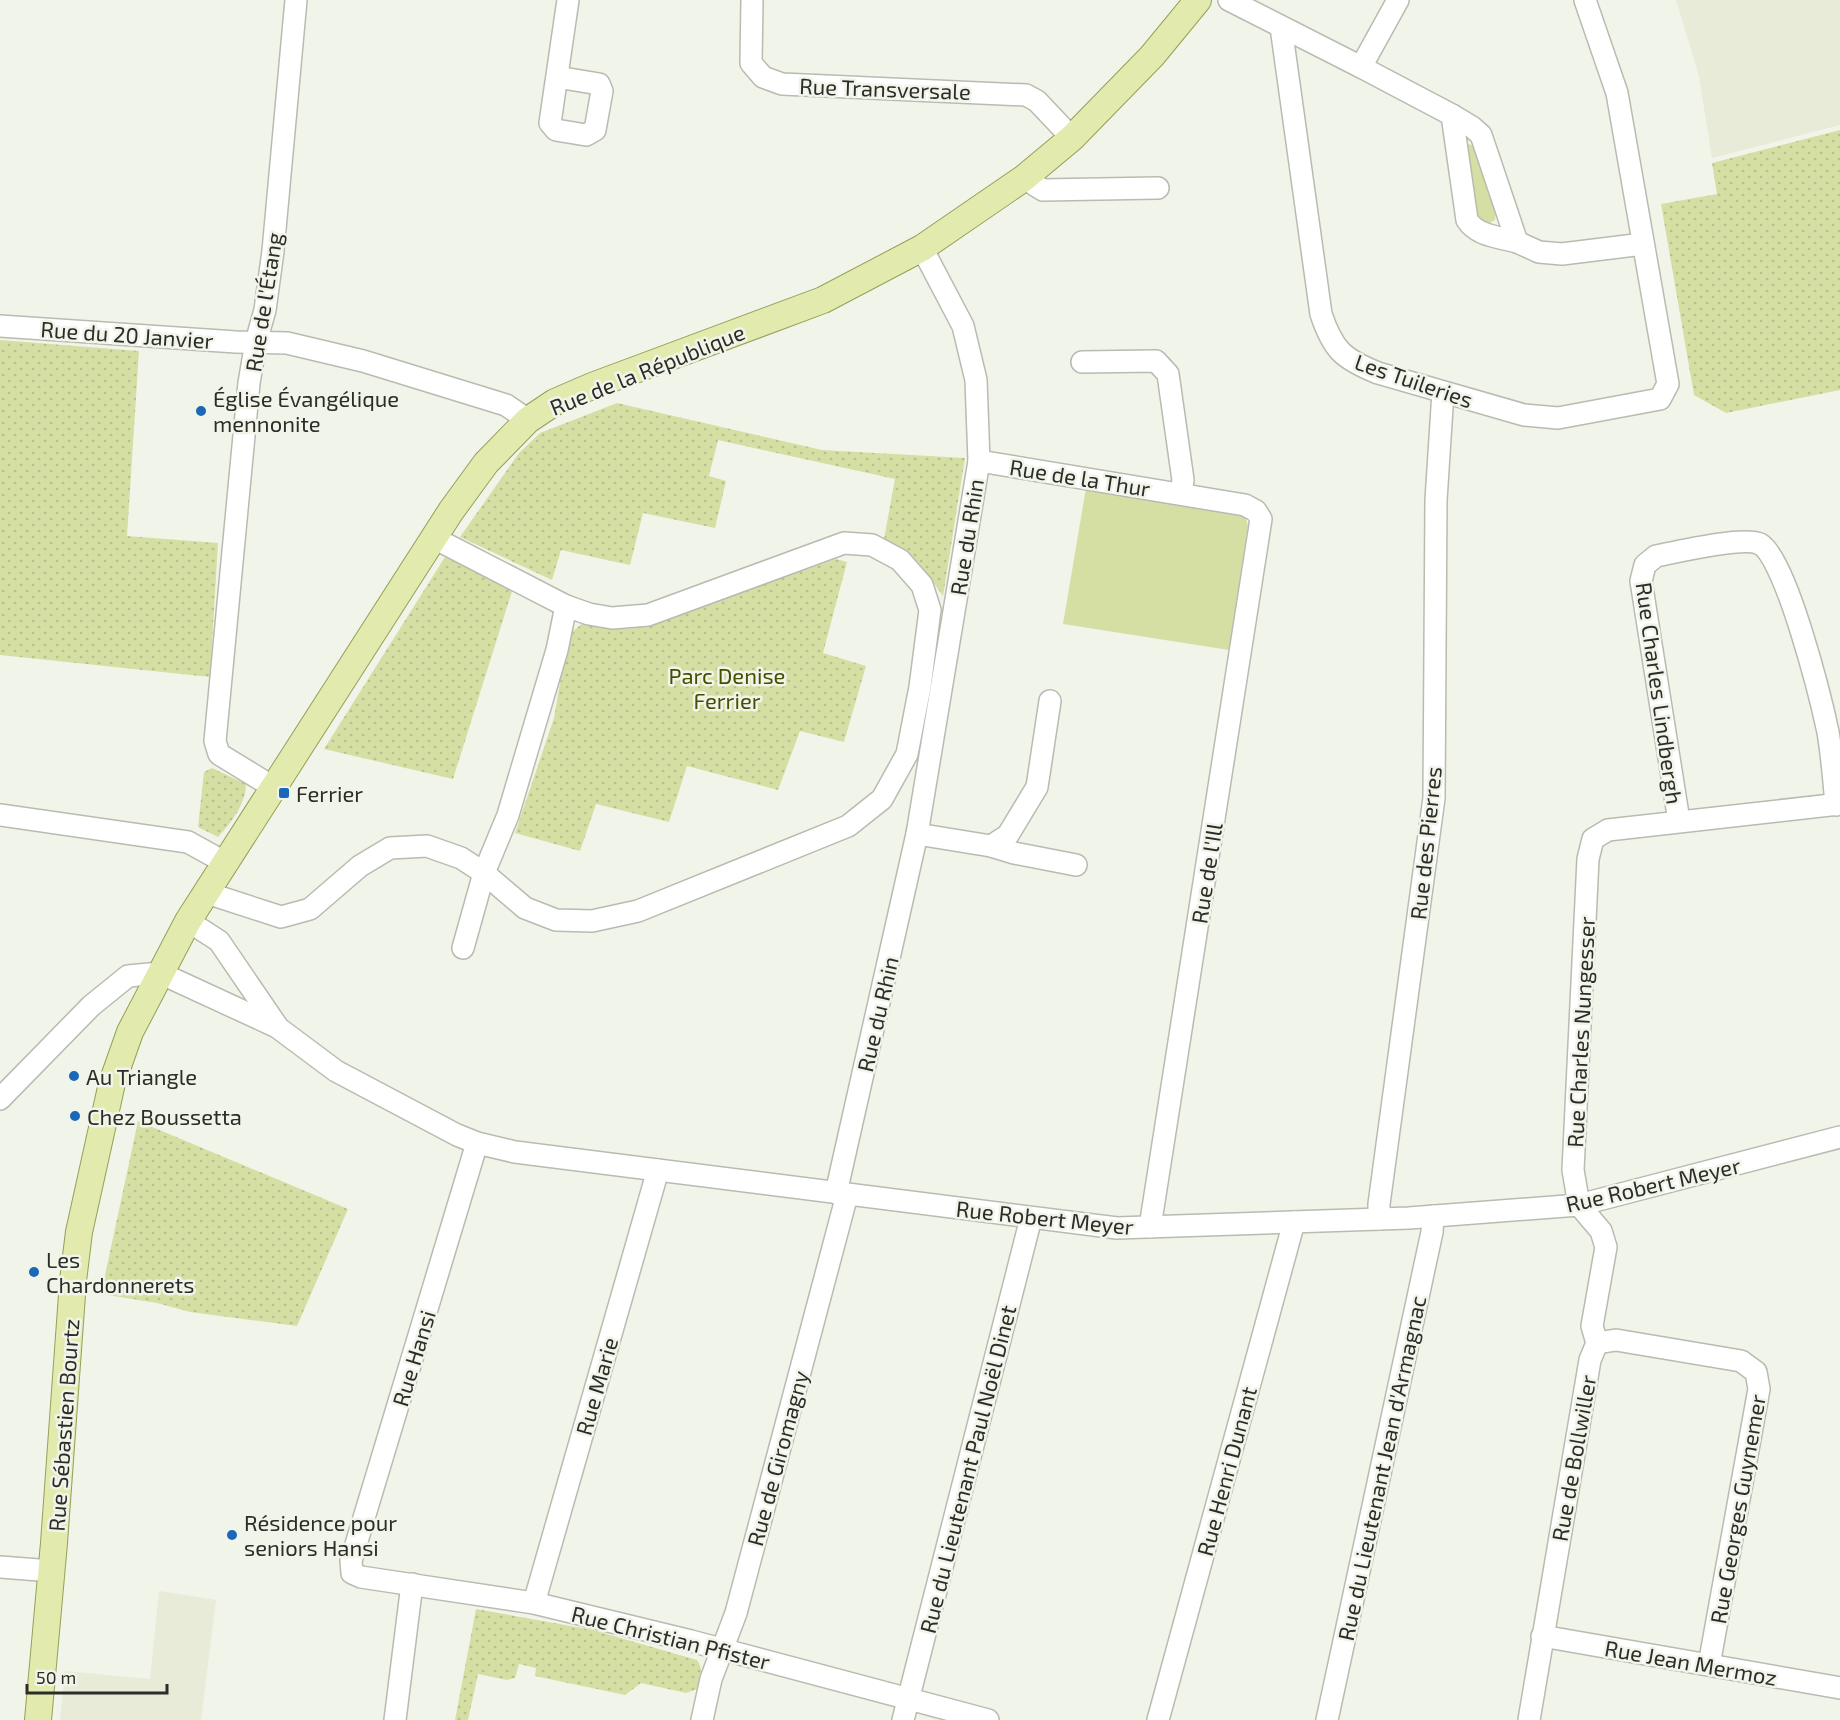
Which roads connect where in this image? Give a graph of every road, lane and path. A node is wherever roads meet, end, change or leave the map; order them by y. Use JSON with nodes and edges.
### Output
{"nodes":[{"id":1,"x":296,"y":0,"type":"edge"},
{"id":2,"x":568,"y":0,"type":"edge"},
{"id":3,"x":752,"y":0,"type":"edge"},
{"id":4,"x":1198,"y":0,"type":"edge"},
{"id":5,"x":1229,"y":0,"type":"edge"},
{"id":6,"x":1398,"y":0,"type":"edge"},
{"id":7,"x":1585,"y":0,"type":"edge"},
{"id":8,"x":1281,"y":27,"type":"junction"},
{"id":9,"x":1361,"y":67,"type":"junction"},
{"id":10,"x":557,"y":77,"type":"dead end"},
{"id":11,"x":1452,"y":115,"type":"junction"},
{"id":12,"x":1072,"y":138,"type":"junction"},
{"id":13,"x":1024,"y":178,"type":"junction"},
{"id":14,"x":1158,"y":188,"type":"dead end"},
{"id":15,"x":1516,"y":242,"type":"junction"},
{"id":16,"x":1643,"y":244,"type":"junction"},
{"id":17,"x":922,"y":248,"type":"junction"},
{"id":18,"x":0,"y":326,"type":"edge"},
{"id":19,"x":256,"y":342,"type":"junction"},
{"id":20,"x":1082,"y":362,"type":"dead end"},
{"id":21,"x":1443,"y":392,"type":"junction"},
{"id":22,"x":528,"y":420,"type":"junction"},
{"id":23,"x":979,"y":461,"type":"junction"},
{"id":24,"x":1181,"y":494,"type":"junction"},
{"id":25,"x":1261,"y":519,"type":"joint"},
{"id":26,"x":434,"y":538,"type":"junction"},
{"id":27,"x":566,"y":606,"type":"junction"},
{"id":28,"x":1050,"y":701,"type":"dead end"},
{"id":29,"x":273,"y":787,"type":"junction"},
{"id":30,"x":1838,"y":805,"type":"edge"},
{"id":31,"x":0,"y":815,"type":"edge"},
{"id":32,"x":1679,"y":821,"type":"junction"},
{"id":33,"x":917,"y":834,"type":"junction"},
{"id":34,"x":991,"y":846,"type":"junction"},
{"id":35,"x":1076,"y":865,"type":"dead end"},
{"id":36,"x":224,"y":868,"type":"junction"},
{"id":37,"x":484,"y":873,"type":"junction"},
{"id":38,"x":207,"y":893,"type":"junction"},
{"id":39,"x":188,"y":921,"type":"junction"},
{"id":40,"x":463,"y":948,"type":"dead end"},
{"id":41,"x":160,"y":973,"type":"junction"},
{"id":42,"x":277,"y":1027,"type":"junction"},
{"id":43,"x":0,"y":1099,"type":"edge"},
{"id":44,"x":1840,"y":1137,"type":"edge"},
{"id":45,"x":477,"y":1143,"type":"junction"},
{"id":46,"x":658,"y":1170,"type":"junction"},
{"id":47,"x":842,"y":1194,"type":"junction"},
{"id":48,"x":1579,"y":1205,"type":"junction"},
{"id":49,"x":1433,"y":1216,"type":"junction"},
{"id":50,"x":1031,"y":1218,"type":"junction"},
{"id":51,"x":1379,"y":1219,"type":"junction"},
{"id":52,"x":1294,"y":1222,"type":"junction"},
{"id":53,"x":1150,"y":1227,"type":"junction"},
{"id":54,"x":1597,"y":1343,"type":"junction"},
{"id":55,"x":0,"y":1567,"type":"edge"},
{"id":56,"x":52,"y":1571,"type":"junction"},
{"id":57,"x":352,"y":1573,"type":"joint"},
{"id":58,"x":412,"y":1584,"type":"junction"},
{"id":59,"x":534,"y":1603,"type":"junction"},
{"id":60,"x":1542,"y":1636,"type":"junction"},
{"id":61,"x":722,"y":1650,"type":"junction"},
{"id":62,"x":1709,"y":1665,"type":"junction"},
{"id":63,"x":1840,"y":1688,"type":"edge"},
{"id":64,"x":909,"y":1698,"type":"junction"},
{"id":65,"x":38,"y":1720,"type":"edge"},
{"id":66,"x":395,"y":1720,"type":"edge"},
{"id":67,"x":702,"y":1720,"type":"edge"},
{"id":68,"x":903,"y":1720,"type":"edge"},
{"id":69,"x":988,"y":1720,"type":"edge"},
{"id":70,"x":1158,"y":1720,"type":"edge"},
{"id":71,"x":1327,"y":1720,"type":"edge"},
{"id":72,"x":1529,"y":1720,"type":"edge"}],
"edges":[{"from":1,"to":19,"type":"street","name":"Rue de l'Étang"},
{"from":2,"to":10,"type":"street"},
{"from":3,"to":12,"type":"street","name":"Rue Transversale"},
{"from":4,"to":12,"type":"main road","name":"Rue de la République"},
{"from":5,"to":8,"type":"street"},
{"from":6,"to":9,"type":"street"},
{"from":7,"to":16,"type":"street","name":"Les Tuileries"},
{"from":8,"to":9,"type":"street"},
{"from":8,"to":21,"type":"street","name":"Les Tuileries"},
{"from":9,"to":11,"type":"street"},
{"from":11,"to":15,"type":"street"},
{"from":11,"to":15,"type":"street"},
{"from":12,"to":13,"type":"main road","name":"Rue de la République"},
{"from":13,"to":14,"type":"street"},
{"from":13,"to":17,"type":"main road","name":"Rue de la République"},
{"from":15,"to":16,"type":"street"},
{"from":16,"to":21,"type":"street","name":"Les Tuileries"},
{"from":17,"to":22,"type":"main road","name":"Rue de la République"},
{"from":17,"to":23,"type":"street","name":"Rue du Rhin"},
{"from":18,"to":19,"type":"street","name":"Rue du 20 Janvier"},
{"from":19,"to":22,"type":"street","name":"Rue du 20 Janvier"},
{"from":19,"to":29,"type":"street","name":"Rue de l'Étang"},
{"from":20,"to":24,"type":"street","name":"Rue de la Thur"},
{"from":21,"to":51,"type":"street","name":"Rue des Pierres"},
{"from":22,"to":26,"type":"main road","name":"Rue de la République"},
{"from":23,"to":24,"type":"street","name":"Rue de la Thur"},
{"from":23,"to":33,"type":"street","name":"Rue du Rhin"},
{"from":24,"to":25,"type":"street","name":"Rue de la Thur"},
{"from":25,"to":53,"type":"street","name":"Rue de l'Ill"},
{"from":26,"to":27,"type":"street"},
{"from":26,"to":29,"type":"main road","name":"Rue de la République"},
{"from":27,"to":37,"type":"street"},
{"from":27,"to":37,"type":"street"},
{"from":28,"to":34,"type":"street"},
{"from":29,"to":36,"type":"main road","name":"Rue de la République"},
{"from":30,"to":32,"type":"street"},
{"from":30,"to":32,"type":"street","name":"Rue Charles Lindbergh"},
{"from":31,"to":36,"type":"street"},
{"from":32,"to":48,"type":"street","name":"Rue Charles Nungesser"},
{"from":33,"to":34,"type":"street"},
{"from":33,"to":47,"type":"street","name":"Rue du Rhin"},
{"from":34,"to":35,"type":"street"},
{"from":36,"to":38,"type":"main road","name":"Rue Sébastien Bourtz"},
{"from":37,"to":38,"type":"street"},
{"from":37,"to":40,"type":"street"},
{"from":38,"to":39,"type":"main road","name":"Rue Sébastien Bourtz"},
{"from":39,"to":41,"type":"main road","name":"Rue Sébastien Bourtz"},
{"from":39,"to":42,"type":"street","name":"Rue Robert Meyer"},
{"from":41,"to":42,"type":"street","name":"Rue Robert Meyer"},
{"from":41,"to":43,"type":"street"},
{"from":41,"to":56,"type":"main road","name":"Rue Sébastien Bourtz"},
{"from":42,"to":45,"type":"street","name":"Rue Robert Meyer"},
{"from":44,"to":48,"type":"street","name":"Rue Robert Meyer"},
{"from":45,"to":46,"type":"street","name":"Rue Robert Meyer"},
{"from":45,"to":57,"type":"street","name":"Rue Hansi"},
{"from":46,"to":47,"type":"street","name":"Rue Robert Meyer"},
{"from":46,"to":59,"type":"street","name":"Rue Marie"},
{"from":47,"to":50,"type":"street","name":"Rue Robert Meyer"},
{"from":47,"to":61,"type":"street","name":"Rue de Giromagny"},
{"from":48,"to":49,"type":"street","name":"Rue Robert Meyer"},
{"from":48,"to":54,"type":"street","name":"Rue de Bollwiller"},
{"from":49,"to":51,"type":"street","name":"Rue Robert Meyer"},
{"from":49,"to":71,"type":"street","name":"Rue du Lieutenant Jean d'Armagnac"},
{"from":50,"to":53,"type":"street","name":"Rue Robert Meyer"},
{"from":50,"to":64,"type":"street","name":"Rue du Lieutenant Paul Noël Dinet"},
{"from":51,"to":52,"type":"street","name":"Rue Robert Meyer"},
{"from":52,"to":53,"type":"street","name":"Rue Robert Meyer"},
{"from":52,"to":70,"type":"street","name":"Rue Henri Dunant"},
{"from":54,"to":60,"type":"street","name":"Rue de Bollwiller"},
{"from":54,"to":62,"type":"street","name":"Rue Georges Guynemer"},
{"from":55,"to":56,"type":"street"},
{"from":56,"to":65,"type":"main road","name":"Rue Sébastien Bourtz"},
{"from":57,"to":58,"type":"street","name":"Rue Christian Pfister"},
{"from":58,"to":59,"type":"street","name":"Rue Christian Pfister"},
{"from":58,"to":66,"type":"street"},
{"from":59,"to":61,"type":"street","name":"Rue Christian Pfister"},
{"from":60,"to":62,"type":"street","name":"Rue Jean Mermoz"},
{"from":60,"to":72,"type":"street","name":"Rue de Bollwiller"},
{"from":61,"to":64,"type":"street","name":"Rue Christian Pfister"},
{"from":61,"to":67,"type":"street","name":"Rue de Giromagny"},
{"from":62,"to":63,"type":"street","name":"Rue Jean Mermoz"},
{"from":64,"to":68,"type":"street","name":"Rue du Lieutenant Paul Noël Dinet"},
{"from":64,"to":69,"type":"street","name":"Rue Christian Pfister"}]}
